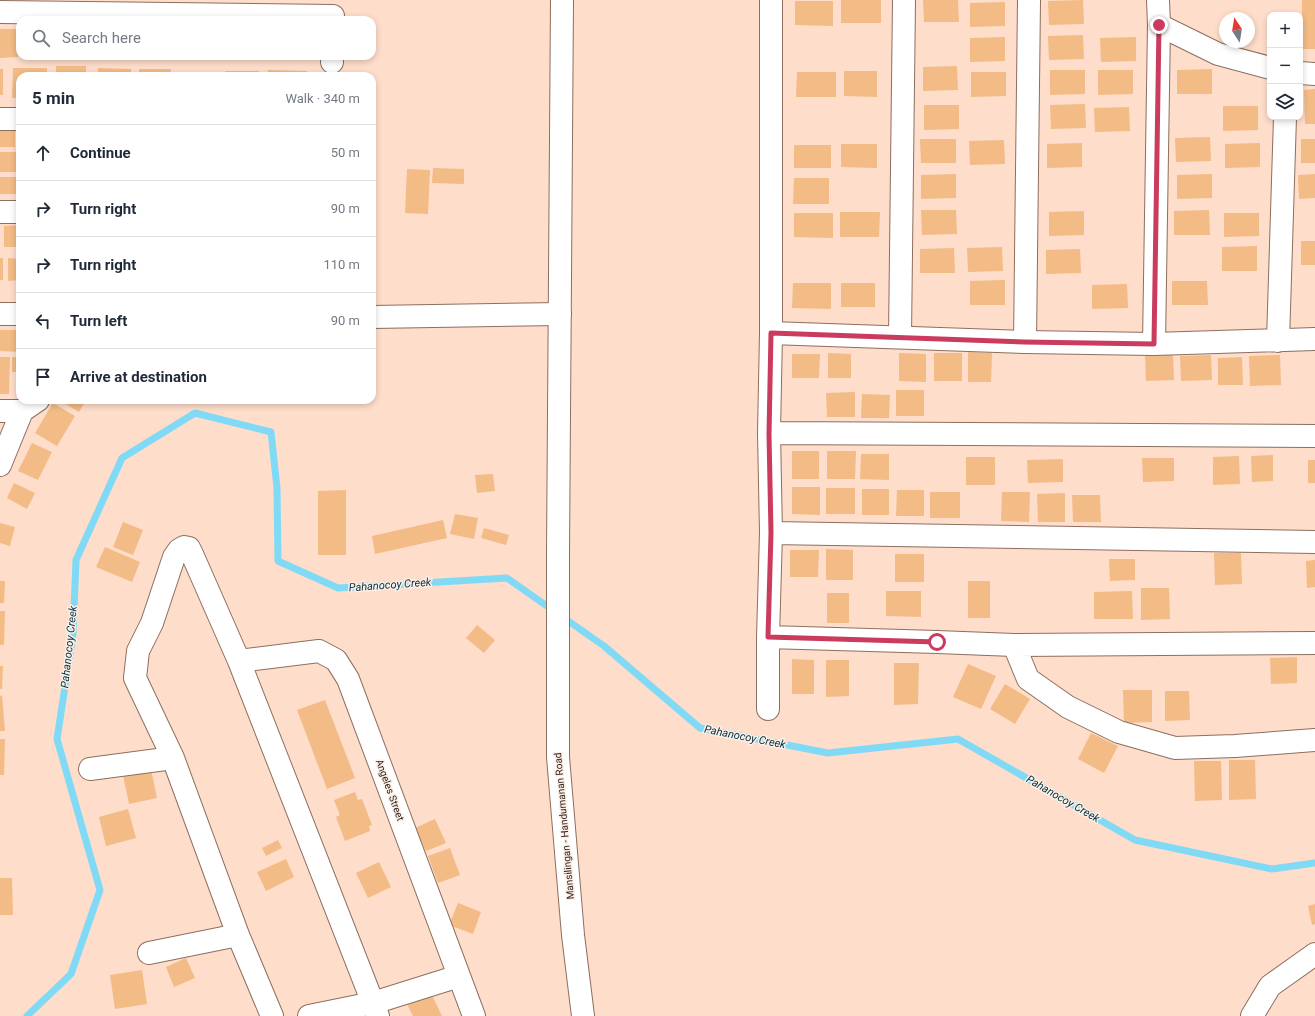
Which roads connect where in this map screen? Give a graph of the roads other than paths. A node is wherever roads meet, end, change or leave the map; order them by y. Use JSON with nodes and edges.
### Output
{"nodes":[{"id":1,"x":562,"y":0,"type":"edge"},
{"id":2,"x":771,"y":0,"type":"edge"},
{"id":3,"x":904,"y":0,"type":"edge"},
{"id":4,"x":1029,"y":0,"type":"edge"},
{"id":5,"x":1158,"y":0,"type":"edge"},
{"id":6,"x":81,"y":7,"type":"edge"},
{"id":7,"x":211,"y":7,"type":"edge"},
{"id":8,"x":0,"y":12,"type":"edge"},
{"id":9,"x":333,"y":12,"type":"edge"},
{"id":10,"x":1159,"y":25,"type":"junction"},
{"id":11,"x":1267,"y":67,"type":"edge"},
{"id":12,"x":1303,"y":73,"type":"edge"},
{"id":13,"x":1315,"y":74,"type":"edge"},
{"id":14,"x":0,"y":119,"type":"edge"},
{"id":15,"x":16,"y":119,"type":"edge"},
{"id":16,"x":1285,"y":120,"type":"edge"},
{"id":17,"x":0,"y":212,"type":"edge"},
{"id":18,"x":16,"y":212,"type":"edge"},
{"id":19,"x":0,"y":314,"type":"edge"},
{"id":20,"x":16,"y":314,"type":"edge"},
{"id":21,"x":560,"y":314,"type":"junction"},
{"id":22,"x":376,"y":317,"type":"edge"},
{"id":23,"x":771,"y":333,"type":"junction"},
{"id":24,"x":900,"y":337,"type":"junction"},
{"id":25,"x":1315,"y":339,"type":"edge"},
{"id":26,"x":1278,"y":341,"type":"junction"},
{"id":27,"x":1024,"y":342,"type":"junction"},
{"id":28,"x":1154,"y":344,"type":"junction"},
{"id":29,"x":30,"y":406,"type":"edge"},
{"id":30,"x":0,"y":411,"type":"edge"},
{"id":31,"x":769,"y":434,"type":"junction"},
{"id":32,"x":1315,"y":436,"type":"edge"},
{"id":33,"x":0,"y":465,"type":"edge"},
{"id":34,"x":771,"y":533,"type":"junction"},
{"id":35,"x":1315,"y":542,"type":"edge"},
{"id":36,"x":768,"y":637,"type":"junction"},
{"id":37,"x":1315,"y":642,"type":"edge"},
{"id":38,"x":1014,"y":646,"type":"junction"},
{"id":39,"x":239,"y":661,"type":"junction"},
{"id":40,"x":768,"y":709,"type":"dead end"},
{"id":41,"x":1315,"y":740,"type":"edge"},
{"id":42,"x":174,"y":758,"type":"junction"},
{"id":43,"x":90,"y":769,"type":"dead end"},
{"id":44,"x":238,"y":935,"type":"junction"},
{"id":45,"x":149,"y":953,"type":"dead end"},
{"id":46,"x":1315,"y":954,"type":"edge"},
{"id":47,"x":459,"y":976,"type":"junction"},
{"id":48,"x":375,"y":1010,"type":"edge"},
{"id":49,"x":272,"y":1016,"type":"edge"},
{"id":50,"x":309,"y":1016,"type":"edge"},
{"id":51,"x":474,"y":1016,"type":"edge"},
{"id":52,"x":583,"y":1016,"type":"edge"},
{"id":53,"x":1252,"y":1016,"type":"edge"}],
"edges":[{"from":1,"to":21,"type":"street","name":"Mansilingan - Handumanan Road"},
{"from":2,"to":23,"type":"street"},
{"from":3,"to":24,"type":"street"},
{"from":4,"to":27,"type":"street"},
{"from":5,"to":10,"type":"street"},
{"from":6,"to":7,"type":"street"},
{"from":6,"to":8,"type":"street"},
{"from":7,"to":9,"type":"street"},
{"from":10,"to":11,"type":"street"},
{"from":10,"to":28,"type":"street"},
{"from":12,"to":13,"type":"street"},
{"from":14,"to":15,"type":"street"},
{"from":16,"to":26,"type":"street"},
{"from":17,"to":18,"type":"street"},
{"from":19,"to":20,"type":"street"},
{"from":21,"to":22,"type":"street"},
{"from":21,"to":52,"type":"street","name":"Mansilingan - Handumanan Road"},
{"from":23,"to":24,"type":"street"},
{"from":23,"to":31,"type":"street"},
{"from":24,"to":27,"type":"street"},
{"from":25,"to":26,"type":"street"},
{"from":26,"to":28,"type":"street"},
{"from":27,"to":28,"type":"street"},
{"from":29,"to":30,"type":"street"},
{"from":29,"to":33,"type":"street"},
{"from":31,"to":32,"type":"street"},
{"from":31,"to":34,"type":"street"},
{"from":34,"to":35,"type":"street"},
{"from":34,"to":36,"type":"street"},
{"from":36,"to":38,"type":"street"},
{"from":36,"to":40,"type":"street"},
{"from":37,"to":38,"type":"street"},
{"from":38,"to":41,"type":"street"},
{"from":39,"to":42,"type":"street"},
{"from":39,"to":47,"type":"street","name":"Angeles Street"},
{"from":39,"to":48,"type":"street"},
{"from":42,"to":43,"type":"street"},
{"from":42,"to":44,"type":"street"},
{"from":44,"to":45,"type":"street"},
{"from":44,"to":49,"type":"street"},
{"from":46,"to":53,"type":"street"},
{"from":47,"to":48,"type":"street"},
{"from":47,"to":51,"type":"street","name":"Angeles Street"},
{"from":48,"to":50,"type":"street"}]}
